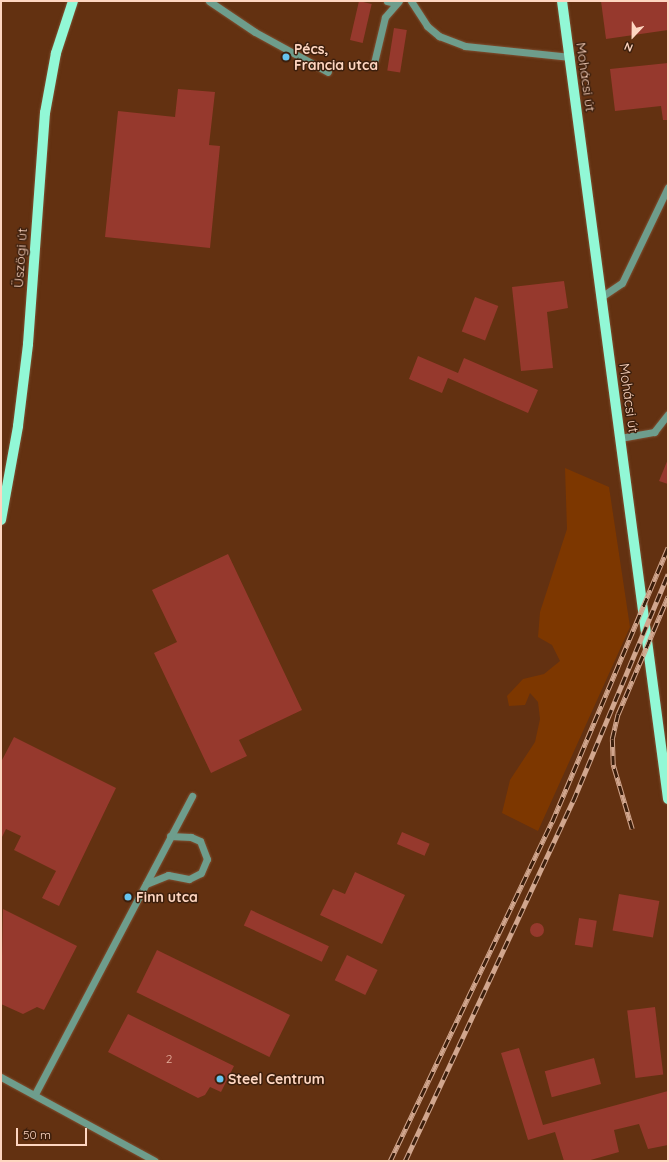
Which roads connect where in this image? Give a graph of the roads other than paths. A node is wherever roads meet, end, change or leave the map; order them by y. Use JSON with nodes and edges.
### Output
{"nodes":[{"id":1,"x":72,"y":1,"type":"edge"},
{"id":2,"x":209,"y":1,"type":"edge"},
{"id":3,"x":387,"y":1,"type":"edge"},
{"id":4,"x":410,"y":1,"type":"edge"},
{"id":5,"x":562,"y":1,"type":"edge"},
{"id":6,"x":397,"y":2,"type":"edge"},
{"id":7,"x":570,"y":57,"type":"junction"},
{"id":8,"x":374,"y":63,"type":"dead end"},
{"id":9,"x":328,"y":72,"type":"dead end"},
{"id":10,"x":668,"y":187,"type":"edge"},
{"id":11,"x":601,"y":297,"type":"junction"},
{"id":12,"x":668,"y":414,"type":"edge"},
{"id":13,"x":620,"y":438,"type":"junction"},
{"id":14,"x":1,"y":520,"type":"edge"},
{"id":15,"x":192,"y":796,"type":"dead end"},
{"id":16,"x":668,"y":799,"type":"edge"},
{"id":17,"x":170,"y":836,"type":"junction"},
{"id":18,"x":146,"y":884,"type":"junction"},
{"id":19,"x":1,"y":1077,"type":"edge"},
{"id":20,"x":35,"y":1094,"type":"junction"},
{"id":21,"x":155,"y":1161,"type":"edge"}],
"edges":[{"from":1,"to":14,"type":"main road","name":"Üszögi út"},
{"from":2,"to":9,"type":"street"},
{"from":3,"to":6,"type":"street"},
{"from":4,"to":7,"type":"street"},
{"from":5,"to":7,"type":"main road","name":"Mohácsi út"},
{"from":6,"to":8,"type":"street"},
{"from":7,"to":11,"type":"main road","name":"Mohácsi út"},
{"from":10,"to":11,"type":"street"},
{"from":11,"to":13,"type":"main road","name":"Mohácsi út"},
{"from":12,"to":13,"type":"street"},
{"from":13,"to":16,"type":"main road","name":"Mohácsi út"},
{"from":15,"to":17,"type":"street"},
{"from":17,"to":18,"type":"street"},
{"from":17,"to":18,"type":"street"},
{"from":18,"to":20,"type":"street"},
{"from":19,"to":20,"type":"street"},
{"from":20,"to":21,"type":"street"}]}
